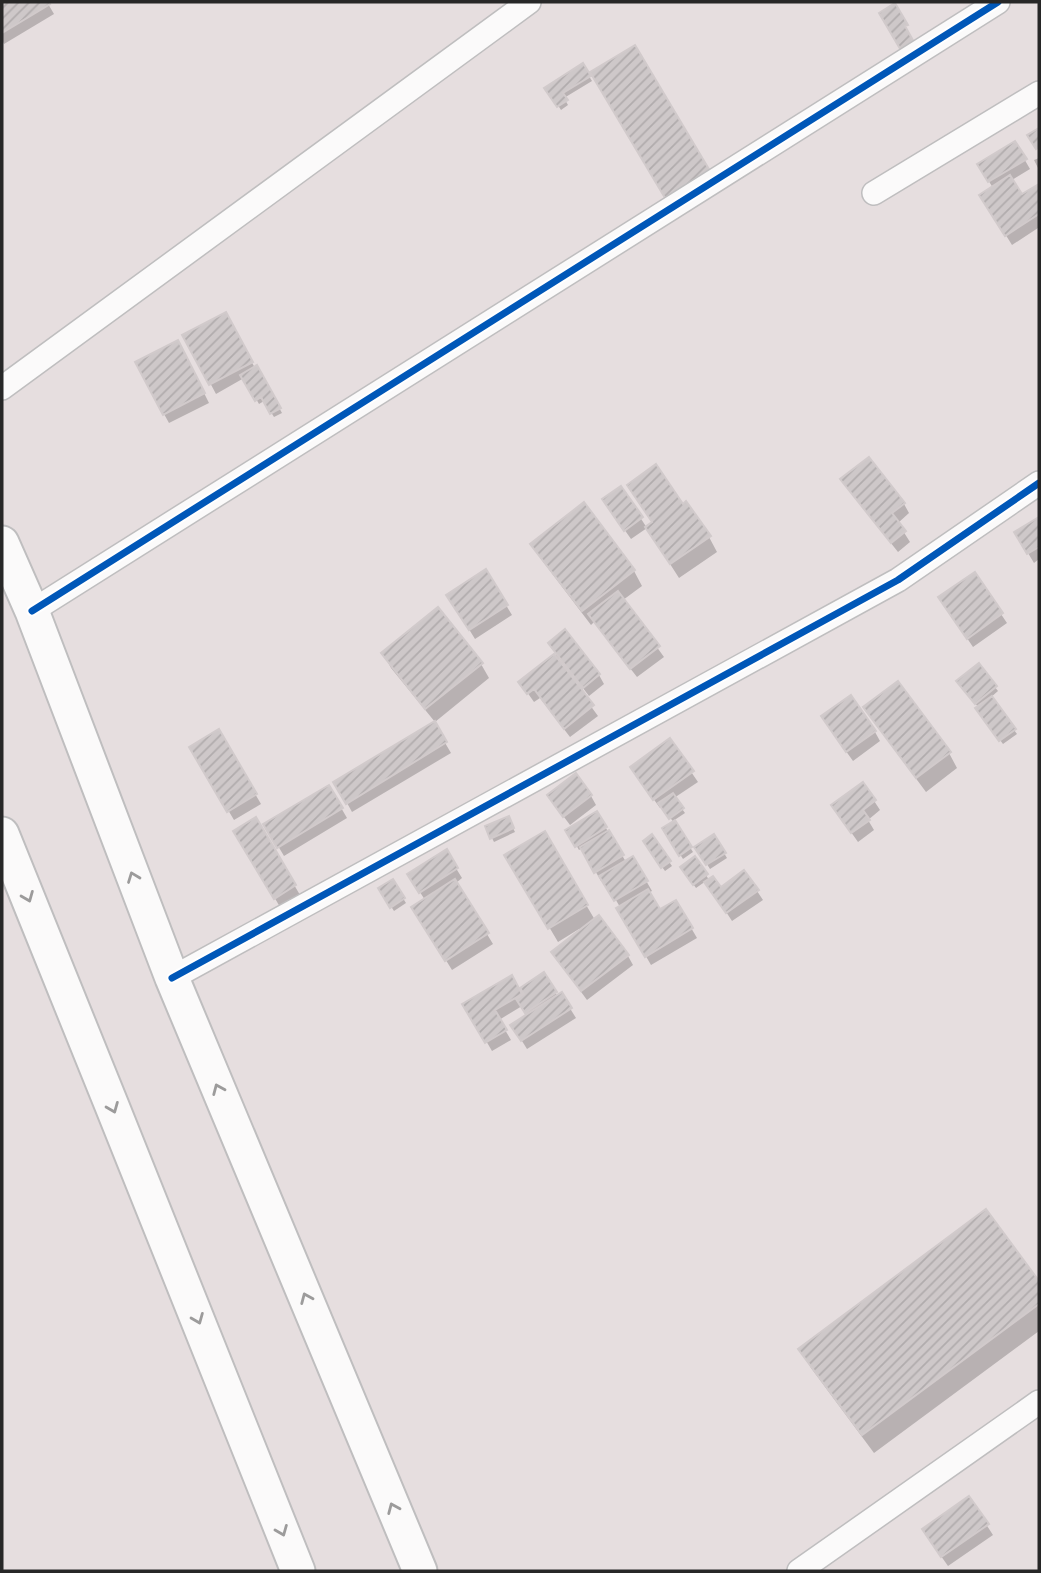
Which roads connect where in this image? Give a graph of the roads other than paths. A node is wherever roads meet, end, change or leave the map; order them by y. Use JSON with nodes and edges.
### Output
{"nodes":[{"id":1,"x":529,"y":2,"type":"edge"},
{"id":2,"x":998,"y":2,"type":"edge"},
{"id":3,"x":1039,"y":93,"type":"edge"},
{"id":4,"x":874,"y":193,"type":"dead end"},
{"id":5,"x":2,"y":388,"type":"edge"},
{"id":6,"x":1039,"y":483,"type":"edge"},
{"id":7,"x":2,"y":543,"type":"edge"},
{"id":8,"x":32,"y":611,"type":"junction"},
{"id":9,"x":2,"y":834,"type":"edge"},
{"id":10,"x":172,"y":978,"type":"junction"},
{"id":11,"x":1039,"y":1402,"type":"edge"},
{"id":12,"x":298,"y":1571,"type":"edge"},
{"id":13,"x":420,"y":1571,"type":"edge"},
{"id":14,"x":799,"y":1571,"type":"edge"}],
"edges":[{"from":1,"to":5,"type":"street"},
{"from":2,"to":8,"type":"street"},
{"from":3,"to":4,"type":"street"},
{"from":6,"to":10,"type":"street"},
{"from":7,"to":8,"type":"main road"},
{"from":10,"to":8,"type":"main road","one_way":true},
{"from":9,"to":12,"type":"main road","one_way":true},
{"from":13,"to":10,"type":"main road","one_way":true},
{"from":11,"to":14,"type":"street"}]}
